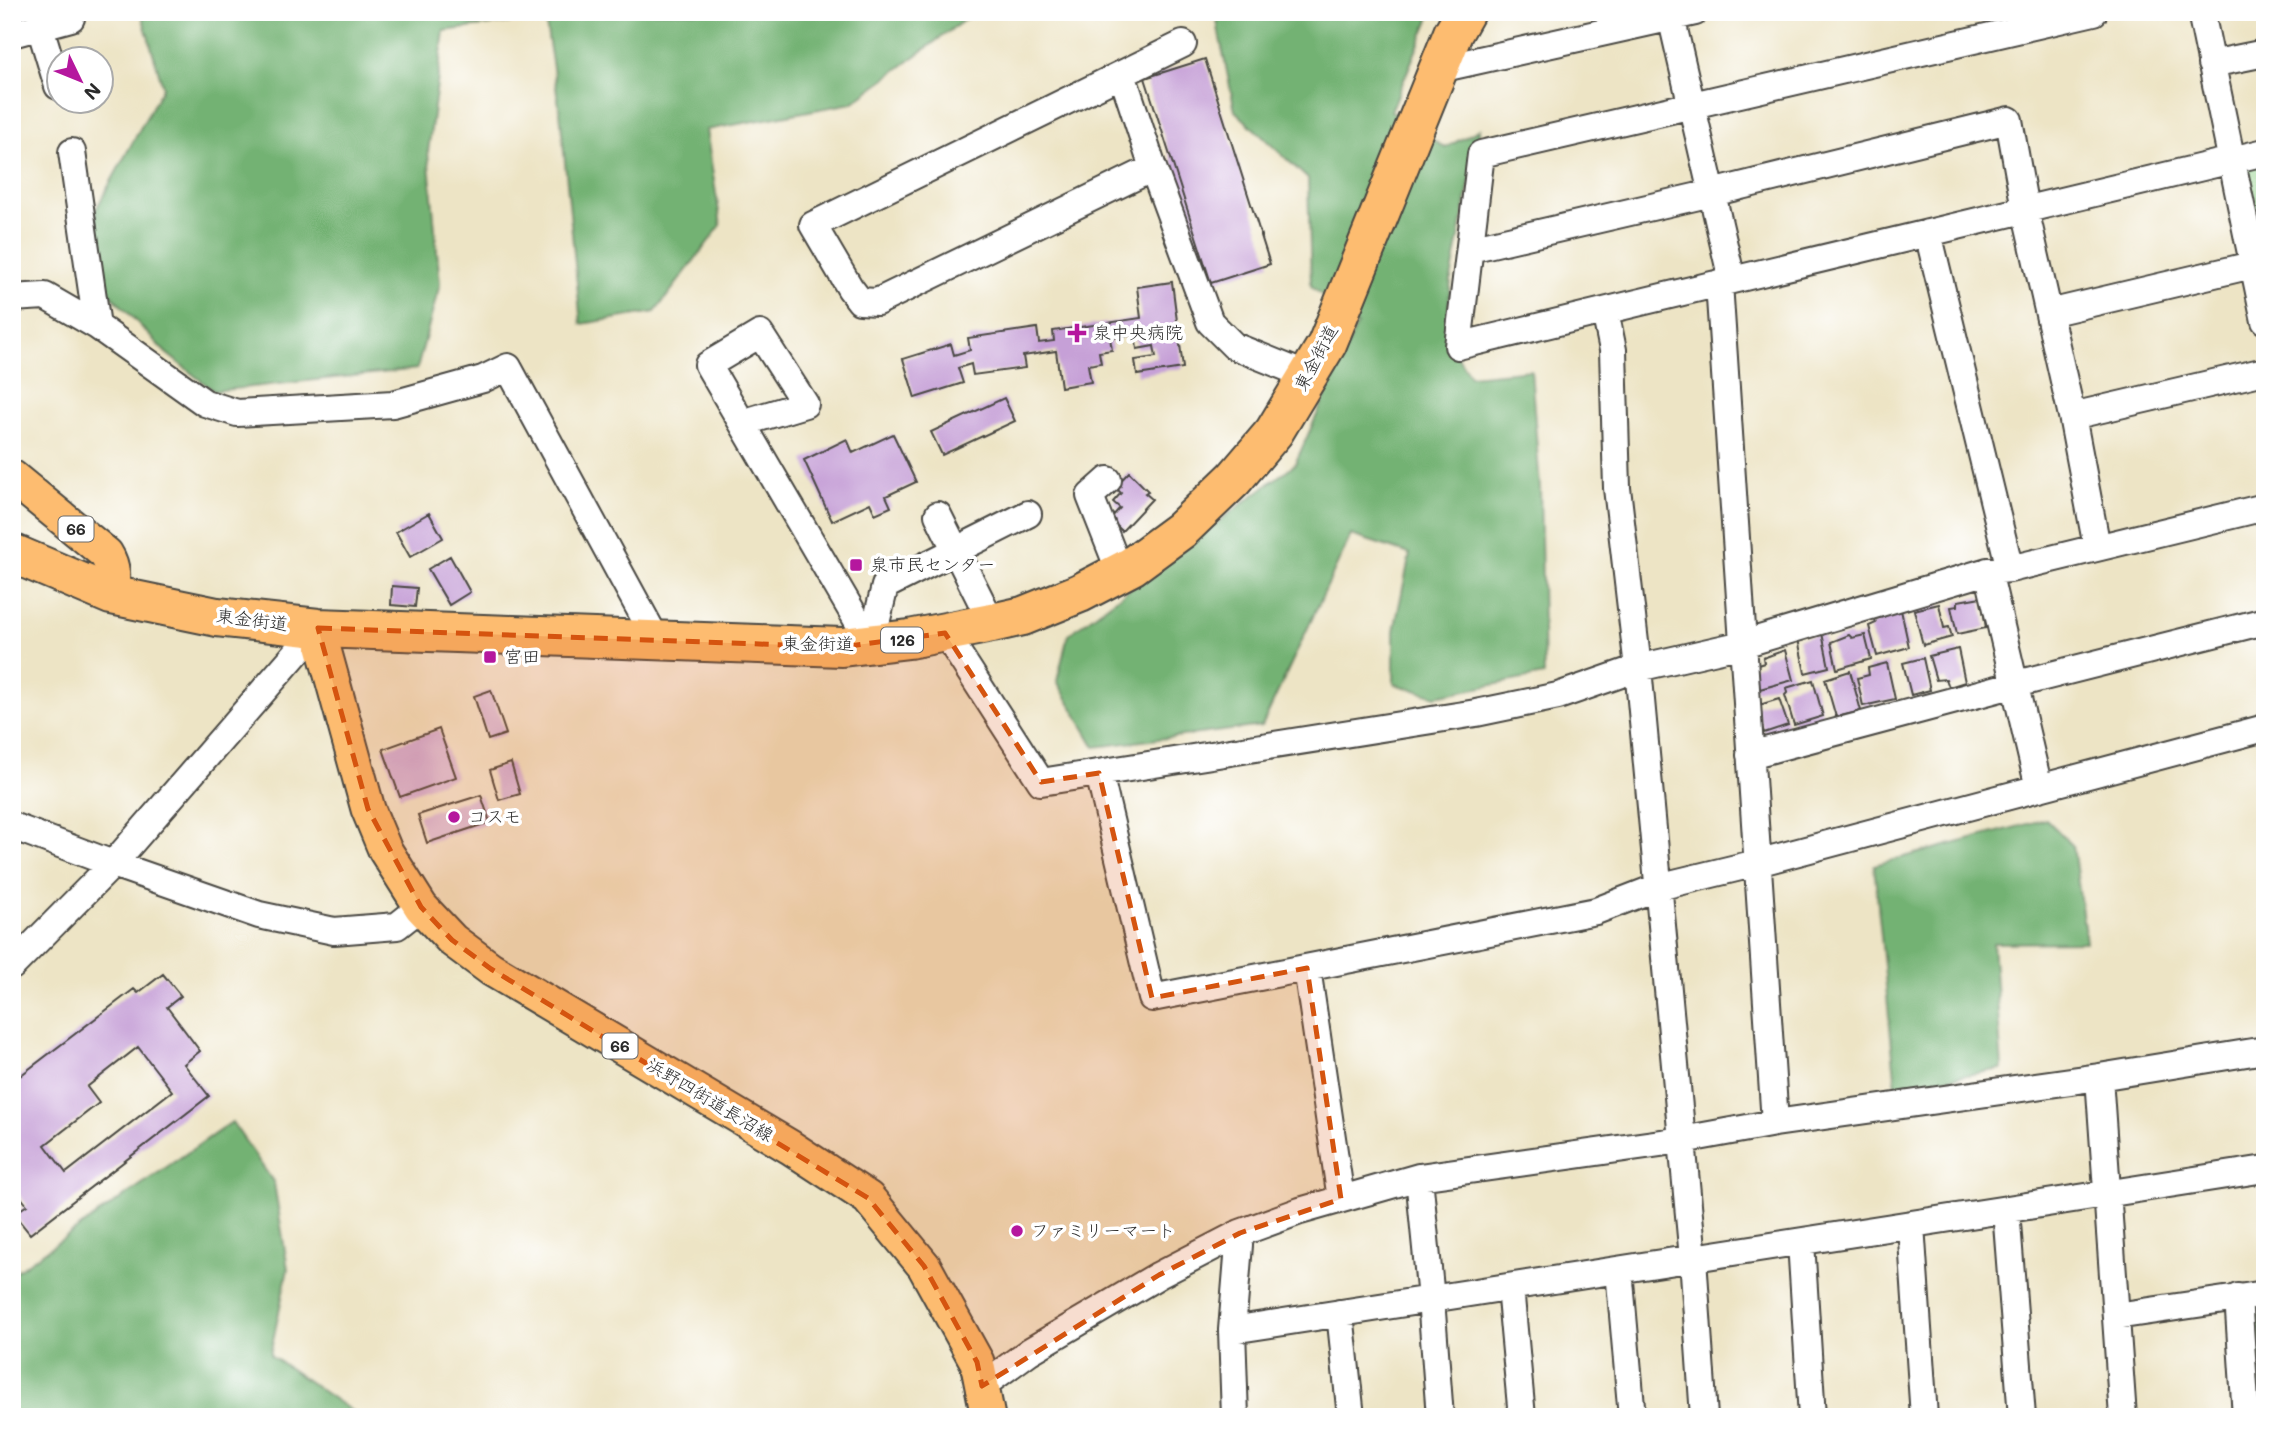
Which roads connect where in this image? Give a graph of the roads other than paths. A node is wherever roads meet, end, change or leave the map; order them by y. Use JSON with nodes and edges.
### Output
{"nodes":[{"id":1,"x":69,"y":12,"type":"edge"},
{"id":2,"x":1465,"y":12,"type":"edge"},
{"id":3,"x":2094,"y":12,"type":"edge"},
{"id":4,"x":2201,"y":12,"type":"edge"},
{"id":5,"x":1679,"y":14,"type":"edge"},
{"id":6,"x":2053,"y":18,"type":"edge"},
{"id":7,"x":40,"y":27,"type":"junction"},
{"id":8,"x":12,"y":34,"type":"edge"},
{"id":9,"x":1183,"y":44,"type":"dead end"},
{"id":10,"x":46,"y":47,"type":"edge"},
{"id":11,"x":2265,"y":53,"type":"edge"},
{"id":12,"x":2211,"y":64,"type":"junction"},
{"id":13,"x":1439,"y":69,"type":"junction"},
{"id":14,"x":1122,"y":74,"type":"junction"},
{"id":15,"x":1692,"y":104,"type":"junction"},
{"id":16,"x":72,"y":152,"type":"dead end"},
{"id":17,"x":2265,"y":152,"type":"edge"},
{"id":18,"x":2231,"y":160,"type":"junction"},
{"id":19,"x":1153,"y":168,"type":"junction"},
{"id":20,"x":1712,"y":193,"type":"junction"},
{"id":21,"x":2025,"y":209,"type":"junction"},
{"id":22,"x":1928,"y":233,"type":"junction"},
{"id":23,"x":1470,"y":249,"type":"junction"},
{"id":24,"x":2259,"y":263,"type":"edge"},
{"id":25,"x":1726,"y":281,"type":"junction"},
{"id":26,"x":12,"y":298,"type":"edge"},
{"id":27,"x":1605,"y":310,"type":"junction"},
{"id":28,"x":2049,"y":313,"type":"junction"},
{"id":29,"x":2265,"y":321,"type":"edge"},
{"id":30,"x":97,"y":326,"type":"junction"},
{"id":31,"x":2265,"y":372,"type":"edge"},
{"id":32,"x":1308,"y":376,"type":"junction"},
{"id":33,"x":2072,"y":415,"type":"junction"},
{"id":34,"x":742,"y":423,"type":"dead end"},
{"id":35,"x":12,"y":477,"type":"edge"},
{"id":36,"x":1108,"y":480,"type":"dead end"},
{"id":37,"x":2265,"y":507,"type":"edge"},
{"id":38,"x":1028,"y":514,"type":"dead end"},
{"id":39,"x":938,"y":515,"type":"dead end"},
{"id":40,"x":2096,"y":547,"type":"junction"},
{"id":41,"x":956,"y":551,"type":"junction"},
{"id":42,"x":12,"y":553,"type":"edge"},
{"id":43,"x":1999,"y":570,"type":"junction"},
{"id":44,"x":1120,"y":572,"type":"junction"},
{"id":45,"x":111,"y":595,"type":"junction"},
{"id":46,"x":2265,"y":621,"type":"edge"},
{"id":47,"x":992,"y":623,"type":"junction"},
{"id":48,"x":318,"y":628,"type":"junction"},
{"id":49,"x":945,"y":633,"type":"junction"},
{"id":50,"x":656,"y":639,"type":"junction"},
{"id":51,"x":871,"y":644,"type":"junction"},
{"id":52,"x":1743,"y":644,"type":"junction"},
{"id":53,"x":1638,"y":668,"type":"junction"},
{"id":54,"x":2016,"y":684,"type":"junction"},
{"id":55,"x":2265,"y":728,"type":"edge"},
{"id":56,"x":1750,"y":755,"type":"junction"},
{"id":57,"x":1099,"y":773,"type":"junction"},
{"id":58,"x":2039,"y":788,"type":"junction"},
{"id":59,"x":12,"y":826,"type":"edge"},
{"id":60,"x":1758,"y":863,"type":"junction"},
{"id":61,"x":113,"y":864,"type":"junction"},
{"id":62,"x":1658,"y":887,"type":"junction"},
{"id":63,"x":421,"y":907,"type":"junction"},
{"id":64,"x":12,"y":966,"type":"edge"},
{"id":65,"x":1307,"y":968,"type":"junction"},
{"id":66,"x":2265,"y":1050,"type":"edge"},
{"id":67,"x":2099,"y":1077,"type":"junction"},
{"id":68,"x":1775,"y":1123,"type":"junction"},
{"id":69,"x":1682,"y":1140,"type":"junction"},
{"id":70,"x":2265,"y":1169,"type":"edge"},
{"id":71,"x":1419,"y":1177,"type":"junction"},
{"id":72,"x":2108,"y":1194,"type":"junction"},
{"id":73,"x":1341,"y":1199,"type":"junction"},
{"id":74,"x":2006,"y":1210,"type":"junction"},
{"id":75,"x":1911,"y":1225,"type":"junction"},
{"id":76,"x":1240,"y":1233,"type":"junction"},
{"id":77,"x":1801,"y":1242,"type":"junction"},
{"id":78,"x":1693,"y":1258,"type":"junction"},
{"id":79,"x":1619,"y":1270,"type":"junction"},
{"id":80,"x":1510,"y":1287,"type":"junction"},
{"id":81,"x":2265,"y":1294,"type":"edge"},
{"id":82,"x":2238,"y":1297,"type":"junction"},
{"id":83,"x":1431,"y":1299,"type":"junction"},
{"id":84,"x":1340,"y":1313,"type":"junction"},
{"id":85,"x":2116,"y":1316,"type":"junction"},
{"id":86,"x":1231,"y":1330,"type":"junction"},
{"id":87,"x":985,"y":1401,"type":"edge"},
{"id":88,"x":1235,"y":1417,"type":"edge"},
{"id":89,"x":1351,"y":1417,"type":"edge"},
{"id":90,"x":1440,"y":1417,"type":"edge"},
{"id":91,"x":1522,"y":1417,"type":"edge"},
{"id":92,"x":1632,"y":1417,"type":"edge"},
{"id":93,"x":1704,"y":1417,"type":"edge"},
{"id":94,"x":1812,"y":1417,"type":"edge"},
{"id":95,"x":1924,"y":1417,"type":"edge"},
{"id":96,"x":2022,"y":1417,"type":"edge"},
{"id":97,"x":2123,"y":1417,"type":"edge"},
{"id":98,"x":2246,"y":1417,"type":"edge"}],
"edges":[{"from":1,"to":7,"type":"street"},
{"from":2,"to":13,"type":"highway","name":"東金街道","number":"126"},
{"from":3,"to":6,"type":"street"},
{"from":4,"to":12,"type":"street"},
{"from":5,"to":13,"type":"street"},
{"from":5,"to":15,"type":"street"},
{"from":6,"to":15,"type":"street"},
{"from":7,"to":8,"type":"street"},
{"from":7,"to":10,"type":"street"},
{"from":9,"to":14,"type":"street"},
{"from":11,"to":12,"type":"street"},
{"from":12,"to":18,"type":"street"},
{"from":13,"to":32,"type":"highway","name":"東金街道","number":"126"},
{"from":14,"to":19,"type":"street"},
{"from":14,"to":19,"type":"street"},
{"from":15,"to":20,"type":"street"},
{"from":15,"to":23,"type":"street"},
{"from":16,"to":30,"type":"street"},
{"from":17,"to":18,"type":"street"},
{"from":18,"to":21,"type":"street"},
{"from":18,"to":24,"type":"street"},
{"from":19,"to":32,"type":"street"},
{"from":20,"to":21,"type":"street"},
{"from":20,"to":23,"type":"street"},
{"from":20,"to":25,"type":"street"},
{"from":21,"to":22,"type":"street"},
{"from":21,"to":28,"type":"street"},
{"from":22,"to":25,"type":"street"},
{"from":22,"to":43,"type":"street"},
{"from":23,"to":27,"type":"street"},
{"from":24,"to":28,"type":"street"},
{"from":24,"to":29,"type":"street"},
{"from":25,"to":27,"type":"street"},
{"from":25,"to":52,"type":"street"},
{"from":26,"to":30,"type":"street"},
{"from":27,"to":53,"type":"street"},
{"from":28,"to":33,"type":"street"},
{"from":30,"to":50,"type":"street"},
{"from":31,"to":33,"type":"street"},
{"from":32,"to":44,"type":"highway","name":"東金街道","number":"126"},
{"from":33,"to":40,"type":"street"},
{"from":34,"to":51,"type":"street"},
{"from":35,"to":45,"type":"main road","number":"66"},
{"from":36,"to":44,"type":"street"},
{"from":37,"to":40,"type":"street"},
{"from":38,"to":41,"type":"street"},
{"from":39,"to":41,"type":"street"},
{"from":40,"to":43,"type":"street"},
{"from":41,"to":47,"type":"street"},
{"from":41,"to":51,"type":"street"},
{"from":42,"to":45,"type":"highway","name":"東金街道","number":"126"},
{"from":43,"to":52,"type":"street"},
{"from":43,"to":54,"type":"street"},
{"from":44,"to":47,"type":"highway","name":"東金街道","number":"126"},
{"from":45,"to":48,"type":"highway","name":"東金街道","number":"126"},
{"from":46,"to":54,"type":"street"},
{"from":47,"to":49,"type":"highway","name":"東金街道","number":"126"},
{"from":48,"to":50,"type":"highway","name":"東金街道","number":"126"},
{"from":48,"to":61,"type":"street"},
{"from":48,"to":63,"type":"main road","name":"浜野四街道長沼線","number":"66"},
{"from":49,"to":51,"type":"highway","name":"東金街道","number":"126"},
{"from":49,"to":57,"type":"street"},
{"from":50,"to":51,"type":"highway","name":"東金街道","number":"126"},
{"from":52,"to":53,"type":"street"},
{"from":52,"to":56,"type":"street"},
{"from":53,"to":57,"type":"street"},
{"from":53,"to":62,"type":"street"},
{"from":54,"to":56,"type":"street"},
{"from":54,"to":58,"type":"street"},
{"from":55,"to":58,"type":"street"},
{"from":56,"to":60,"type":"street"},
{"from":57,"to":65,"type":"street"},
{"from":58,"to":60,"type":"street"},
{"from":59,"to":61,"type":"street"},
{"from":60,"to":62,"type":"street"},
{"from":60,"to":68,"type":"street"},
{"from":61,"to":63,"type":"street"},
{"from":61,"to":64,"type":"street"},
{"from":62,"to":65,"type":"street"},
{"from":62,"to":69,"type":"street"},
{"from":63,"to":87,"type":"main road","name":"浜野四街道長沼線","number":"66"},
{"from":65,"to":73,"type":"street"},
{"from":66,"to":67,"type":"street"},
{"from":67,"to":68,"type":"street"},
{"from":67,"to":72,"type":"street"},
{"from":68,"to":69,"type":"street"},
{"from":69,"to":71,"type":"street"},
{"from":69,"to":78,"type":"street"},
{"from":70,"to":72,"type":"street"},
{"from":71,"to":73,"type":"street"},
{"from":71,"to":83,"type":"street"},
{"from":72,"to":74,"type":"street"},
{"from":72,"to":85,"type":"street"},
{"from":73,"to":76,"type":"street"},
{"from":74,"to":75,"type":"street"},
{"from":74,"to":96,"type":"street"},
{"from":75,"to":77,"type":"street"},
{"from":75,"to":95,"type":"street"},
{"from":76,"to":86,"type":"street"},
{"from":76,"to":87,"type":"street"},
{"from":77,"to":78,"type":"street"},
{"from":77,"to":94,"type":"street"},
{"from":78,"to":79,"type":"street"},
{"from":78,"to":93,"type":"street"},
{"from":79,"to":80,"type":"street"},
{"from":79,"to":92,"type":"street"},
{"from":80,"to":83,"type":"street"},
{"from":80,"to":91,"type":"street"},
{"from":81,"to":82,"type":"street"},
{"from":82,"to":85,"type":"street"},
{"from":82,"to":98,"type":"street"},
{"from":83,"to":84,"type":"street"},
{"from":83,"to":90,"type":"street"},
{"from":84,"to":86,"type":"street"},
{"from":84,"to":89,"type":"street"},
{"from":85,"to":97,"type":"street"},
{"from":86,"to":88,"type":"street"}]}
